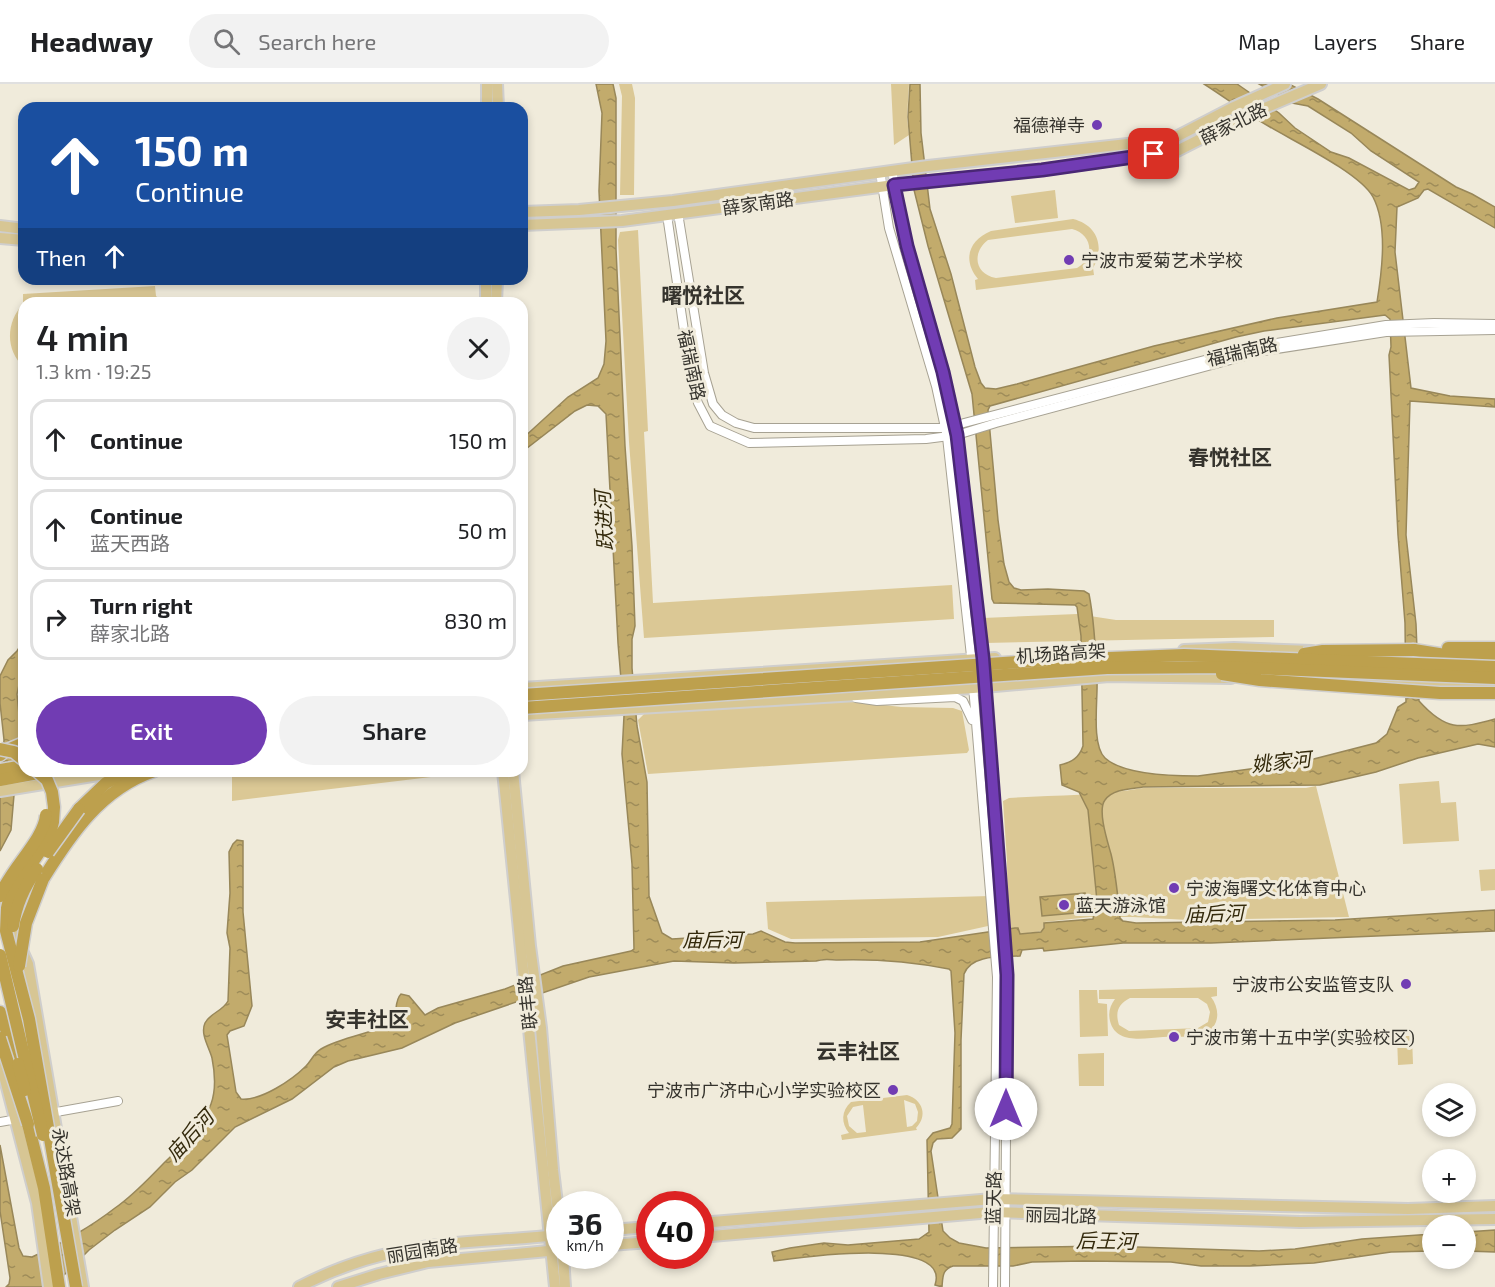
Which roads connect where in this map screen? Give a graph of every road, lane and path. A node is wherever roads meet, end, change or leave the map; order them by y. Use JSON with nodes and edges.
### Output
{"nodes":[{"id":1,"x":487,"y":84,"type":"edge"},
{"id":2,"x":497,"y":84,"type":"edge"},
{"id":3,"x":1285,"y":84,"type":"edge"},
{"id":4,"x":1321,"y":84,"type":"edge"},
{"id":5,"x":487,"y":102,"type":"edge"},
{"id":6,"x":498,"y":102,"type":"edge"},
{"id":7,"x":892,"y":171,"type":"junction"},
{"id":8,"x":880,"y":172,"type":"junction"},
{"id":9,"x":894,"y":185,"type":"junction"},
{"id":10,"x":881,"y":186,"type":"junction"},
{"id":11,"x":528,"y":212,"type":"edge"},
{"id":12,"x":672,"y":214,"type":"junction"},
{"id":13,"x":528,"y":225,"type":"edge"},
{"id":14,"x":0,"y":226,"type":"edge"},
{"id":15,"x":18,"y":228,"type":"edge"},
{"id":16,"x":0,"y":238,"type":"edge"},
{"id":17,"x":18,"y":240,"type":"edge"},
{"id":18,"x":1495,"y":324,"type":"edge"},
{"id":19,"x":1411,"y":327,"type":"junction"},
{"id":20,"x":1495,"y":330,"type":"edge"},
{"id":21,"x":956,"y":426,"type":"junction"},
{"id":22,"x":972,"y":426,"type":"junction"},
{"id":23,"x":945,"y":428,"type":"junction"},
{"id":24,"x":957,"y":435,"type":"junction"},
{"id":25,"x":947,"y":437,"type":"junction"},
{"id":26,"x":1495,"y":648,"type":"edge"},
{"id":27,"x":1414,"y":650,"type":"junction"},
{"id":28,"x":1495,"y":656,"type":"edge"},
{"id":29,"x":1267,"y":658,"type":"junction"},
{"id":30,"x":977,"y":659,"type":"junction"},
{"id":31,"x":1495,"y":662,"type":"edge"},
{"id":32,"x":1182,"y":667,"type":"junction"},
{"id":33,"x":1495,"y":667,"type":"edge"},
{"id":34,"x":1495,"y":678,"type":"edge"},
{"id":35,"x":1495,"y":685,"type":"edge"},
{"id":36,"x":985,"y":687,"type":"junction"},
{"id":37,"x":528,"y":688,"type":"edge"},
{"id":38,"x":973,"y":688,"type":"junction"},
{"id":39,"x":1495,"y":693,"type":"edge"},
{"id":40,"x":528,"y":695,"type":"edge"},
{"id":41,"x":837,"y":695,"type":"junction"},
{"id":42,"x":528,"y":708,"type":"edge"},
{"id":43,"x":528,"y":715,"type":"edge"},
{"id":44,"x":976,"y":730,"type":"junction"},
{"id":45,"x":18,"y":745,"type":"edge"},
{"id":46,"x":0,"y":749,"type":"edge"},
{"id":47,"x":18,"y":755,"type":"edge"},
{"id":48,"x":18,"y":756,"type":"edge"},
{"id":49,"x":0,"y":757,"type":"edge"},
{"id":50,"x":18,"y":767,"type":"edge"},
{"id":51,"x":0,"y":770,"type":"edge"},
{"id":52,"x":18,"y":777,"type":"edge"},
{"id":53,"x":41,"y":777,"type":"edge"},
{"id":54,"x":44,"y":777,"type":"edge"},
{"id":55,"x":88,"y":777,"type":"edge"},
{"id":56,"x":118,"y":777,"type":"edge"},
{"id":57,"x":142,"y":777,"type":"edge"},
{"id":58,"x":504,"y":777,"type":"edge"},
{"id":59,"x":513,"y":777,"type":"edge"},
{"id":60,"x":0,"y":780,"type":"edge"},
{"id":61,"x":0,"y":791,"type":"edge"},
{"id":62,"x":0,"y":896,"type":"edge"},
{"id":63,"x":0,"y":902,"type":"edge"},
{"id":64,"x":10,"y":945,"type":"junction"},
{"id":65,"x":526,"y":948,"type":"junction"},
{"id":66,"x":0,"y":956,"type":"edge"},
{"id":67,"x":0,"y":1012,"type":"edge"},
{"id":68,"x":0,"y":1038,"type":"edge"},
{"id":69,"x":0,"y":1060,"type":"edge"},
{"id":70,"x":27,"y":1063,"type":"junction"},
{"id":71,"x":118,"y":1101,"type":"dead end"},
{"id":72,"x":54,"y":1111,"type":"junction"},
{"id":73,"x":42,"y":1114,"type":"junction"},
{"id":74,"x":1,"y":1122,"type":"edge"},
{"id":75,"x":22,"y":1122,"type":"junction"},
{"id":76,"x":551,"y":1191,"type":"edge"},
{"id":77,"x":554,"y":1191,"type":"edge"},
{"id":78,"x":993,"y":1199,"type":"junction"},
{"id":79,"x":1006,"y":1199,"type":"junction"},
{"id":80,"x":1495,"y":1206,"type":"edge"},
{"id":81,"x":992,"y":1212,"type":"junction"},
{"id":82,"x":1005,"y":1213,"type":"junction"},
{"id":83,"x":1495,"y":1219,"type":"edge"},
{"id":84,"x":714,"y":1221,"type":"edge"},
{"id":85,"x":546,"y":1234,"type":"edge"},
{"id":86,"x":714,"y":1236,"type":"edge"},
{"id":87,"x":70,"y":1239,"type":"junction"},
{"id":88,"x":546,"y":1253,"type":"edge"},
{"id":89,"x":557,"y":1269,"type":"edge"},
{"id":90,"x":561,"y":1269,"type":"edge"},
{"id":91,"x":49,"y":1287,"type":"edge"},
{"id":92,"x":70,"y":1287,"type":"edge"},
{"id":93,"x":83,"y":1287,"type":"edge"},
{"id":94,"x":299,"y":1287,"type":"edge"},
{"id":95,"x":338,"y":1287,"type":"edge"},
{"id":96,"x":555,"y":1287,"type":"edge"},
{"id":97,"x":565,"y":1287,"type":"edge"},
{"id":98,"x":993,"y":1287,"type":"edge"},
{"id":99,"x":1005,"y":1287,"type":"edge"}],
"edges":[{"from":1,"to":5,"type":"main road"},
{"from":2,"to":6,"type":"main road"},
{"from":3,"to":7,"type":"main road","name":"薛家北路"},
{"from":4,"to":9,"type":"main road","name":"薛家北路"},
{"from":7,"to":8,"type":"main road","name":"薛家南路"},
{"from":7,"to":9,"type":"street"},
{"from":8,"to":10,"type":"street"},
{"from":8,"to":11,"type":"main road","name":"薛家南路"},
{"from":9,"to":10,"type":"main road","name":"薛家南路"},
{"from":9,"to":21,"type":"street"},
{"from":10,"to":12,"type":"main road","name":"薛家南路"},
{"from":10,"to":23,"type":"street"},
{"from":12,"to":13,"type":"main road","name":"薛家南路"},
{"from":12,"to":23,"type":"street","name":"福瑞南路"},
{"from":12,"to":25,"type":"street","name":"福瑞南路"},
{"from":14,"to":15,"type":"main road"},
{"from":16,"to":17,"type":"main road"},
{"from":18,"to":19,"type":"street","name":"福瑞南路"},
{"from":19,"to":20,"type":"street","name":"福瑞南路"},
{"from":19,"to":22,"type":"street","name":"福瑞南路"},
{"from":21,"to":22,"type":"street","name":"福瑞南路"},
{"from":21,"to":23,"type":"street","name":"福瑞南路"},
{"from":21,"to":24,"type":"street"},
{"from":22,"to":24,"type":"street","name":"福瑞南路"},
{"from":23,"to":25,"type":"street"},
{"from":24,"to":25,"type":"street","name":"福瑞南路"},
{"from":24,"to":30,"type":"street"},
{"from":25,"to":30,"type":"street"},
{"from":26,"to":27,"type":"highway"},
{"from":27,"to":28,"type":"highway"},
{"from":27,"to":29,"type":"highway","bridge":true},
{"from":29,"to":33,"type":"highway","name":"机场路高架","bridge":true},
{"from":29,"to":40,"type":"highway","name":"机场路高架","bridge":true},
{"from":30,"to":31,"type":"main road"},
{"from":30,"to":36,"type":"street","name":"蓝天路"},
{"from":30,"to":37,"type":"main road"},
{"from":30,"to":38,"type":"street","name":"蓝天路"},
{"from":32,"to":34,"type":"highway","name":"机场路高架","bridge":true},
{"from":32,"to":39,"type":"highway","bridge":true},
{"from":32,"to":42,"type":"highway","name":"机场路高架","bridge":true},
{"from":35,"to":36,"type":"main road"},
{"from":36,"to":38,"type":"main road"},
{"from":36,"to":79,"type":"street","name":"蓝天路"},
{"from":38,"to":41,"type":"main road"},
{"from":38,"to":44,"type":"street","name":"蓝天路"},
{"from":41,"to":43,"type":"main road"},
{"from":41,"to":44,"type":"street"},
{"from":44,"to":78,"type":"street","name":"蓝天路"},
{"from":45,"to":49,"type":"highway","bridge":true},
{"from":46,"to":47,"type":"highway","bridge":true},
{"from":48,"to":49,"type":"main road"},
{"from":50,"to":51,"type":"highway"},
{"from":52,"to":60,"type":"highway"},
{"from":53,"to":62,"type":"highway","bridge":true},
{"from":54,"to":64,"type":"highway","bridge":true},
{"from":55,"to":61,"type":"main road"},
{"from":56,"to":64,"type":"highway","bridge":true},
{"from":57,"to":70,"type":"highway","bridge":true},
{"from":58,"to":65,"type":"main road","name":"联丰路"},
{"from":59,"to":65,"type":"main road","name":"联丰路"},
{"from":63,"to":72,"type":"main road"},
{"from":64,"to":92,"type":"highway","bridge":true},
{"from":65,"to":76,"type":"main road","name":"联丰路"},
{"from":65,"to":77,"type":"main road","name":"联丰路"},
{"from":66,"to":70,"type":"highway","bridge":true},
{"from":66,"to":73,"type":"main road"},
{"from":67,"to":75,"type":"highway","bridge":true},
{"from":68,"to":75,"type":"highway","bridge":true},
{"from":69,"to":75,"type":"main road"},
{"from":70,"to":92,"type":"highway","name":"永达路高架","bridge":true},
{"from":71,"to":72,"type":"street"},
{"from":72,"to":73,"type":"street"},
{"from":72,"to":87,"type":"main road"},
{"from":73,"to":75,"type":"street"},
{"from":73,"to":87,"type":"main road"},
{"from":74,"to":75,"type":"street"},
{"from":75,"to":91,"type":"main road"},
{"from":75,"to":92,"type":"highway","name":"永达路高架"},
{"from":78,"to":79,"type":"main road","name":"丽园北路"},
{"from":78,"to":81,"type":"street","name":"蓝天路"},
{"from":78,"to":84,"type":"main road","name":"丽园北路"},
{"from":79,"to":80,"type":"main road","name":"丽园北路"},
{"from":79,"to":82,"type":"street","name":"蓝天路"},
{"from":81,"to":82,"type":"main road","name":"丽园北路"},
{"from":81,"to":86,"type":"main road","name":"丽园北路"},
{"from":81,"to":98,"type":"street","name":"蓝天路"},
{"from":82,"to":83,"type":"main road","name":"丽园北路"},
{"from":82,"to":99,"type":"street","name":"蓝天路"},
{"from":85,"to":94,"type":"main road","name":"丽园南路"},
{"from":87,"to":92,"type":"main road","bridge":true},
{"from":87,"to":93,"type":"main road"},
{"from":88,"to":95,"type":"main road","name":"丽园南路"},
{"from":89,"to":96,"type":"main road"},
{"from":90,"to":97,"type":"main road"}]}
